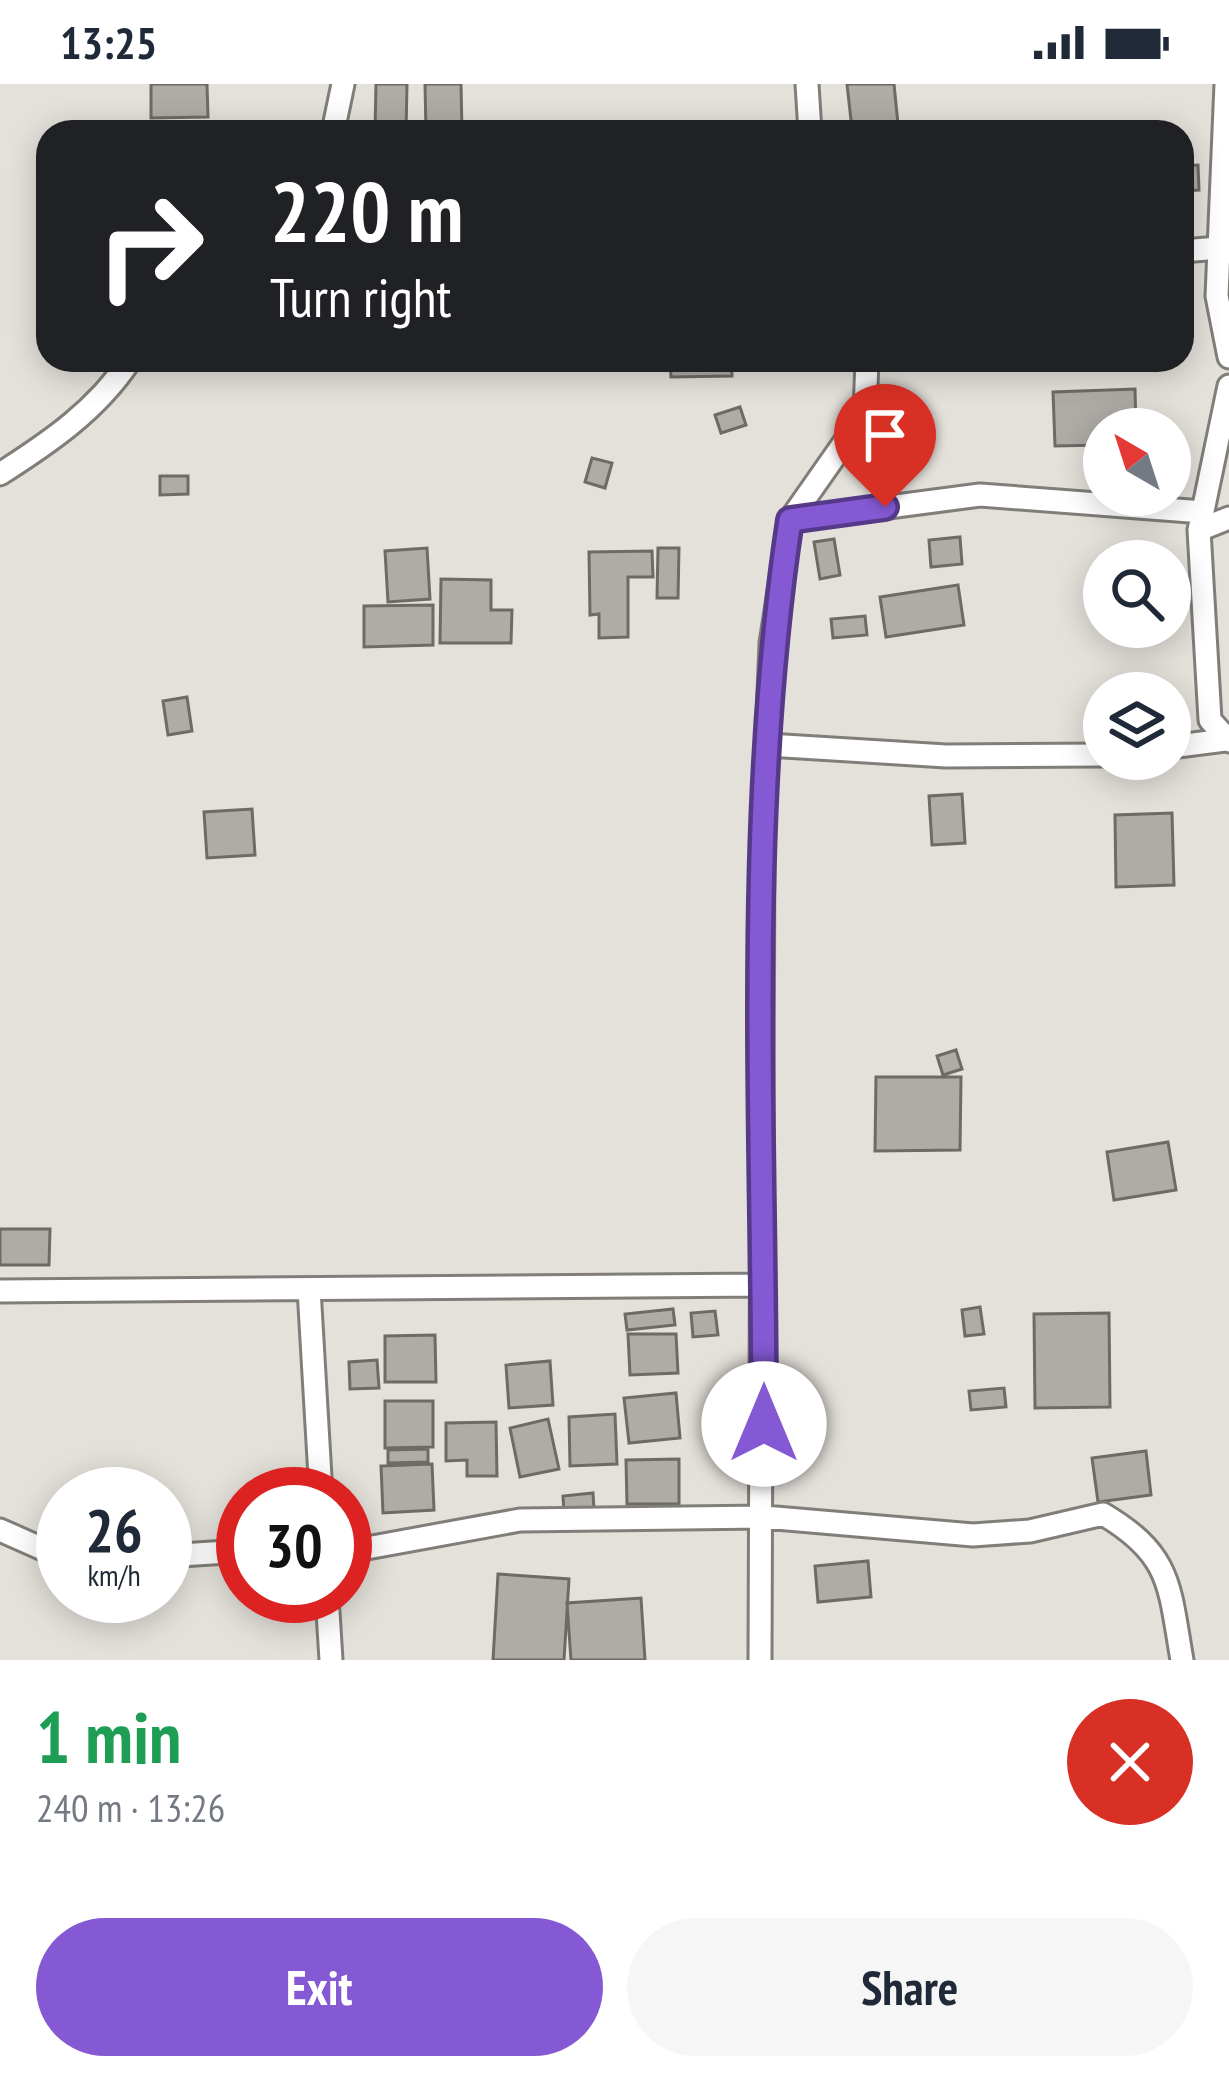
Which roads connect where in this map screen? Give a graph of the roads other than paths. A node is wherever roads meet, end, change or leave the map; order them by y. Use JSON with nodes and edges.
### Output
{"nodes":[{"id":1,"x":343,"y":84,"type":"edge"},
{"id":2,"x":807,"y":84,"type":"edge"},
{"id":3,"x":1226,"y":84,"type":"edge"},
{"id":4,"x":336,"y":120,"type":"edge"},
{"id":5,"x":809,"y":120,"type":"edge"},
{"id":6,"x":1219,"y":248,"type":"junction"},
{"id":7,"x":1194,"y":250,"type":"edge"},
{"id":8,"x":1229,"y":357,"type":"edge"},
{"id":9,"x":122,"y":372,"type":"edge"},
{"id":10,"x":867,"y":372,"type":"edge"},
{"id":11,"x":1229,"y":386,"type":"edge"},
{"id":12,"x":0,"y":474,"type":"edge"},
{"id":13,"x":1229,"y":518,"type":"edge"},
{"id":14,"x":790,"y":520,"type":"junction"},
{"id":15,"x":1201,"y":521,"type":"junction"},
{"id":16,"x":1227,"y":740,"type":"edge"},
{"id":17,"x":1191,"y":744,"type":"edge"},
{"id":18,"x":768,"y":745,"type":"junction"},
{"id":19,"x":1083,"y":755,"type":"edge"},
{"id":20,"x":763,"y":1285,"type":"junction"},
{"id":21,"x":309,"y":1288,"type":"junction"},
{"id":22,"x":0,"y":1291,"type":"edge"},
{"id":23,"x":319,"y":1467,"type":"edge"},
{"id":24,"x":764,"y":1517,"type":"junction"},
{"id":25,"x":0,"y":1530,"type":"edge"},
{"id":26,"x":36,"y":1546,"type":"edge"},
{"id":27,"x":372,"y":1547,"type":"edge"},
{"id":28,"x":329,"y":1623,"type":"edge"},
{"id":29,"x":331,"y":1660,"type":"edge"},
{"id":30,"x":760,"y":1660,"type":"edge"},
{"id":31,"x":1182,"y":1660,"type":"edge"}],
"edges":[{"from":1,"to":4,"type":"street"},
{"from":2,"to":5,"type":"street"},
{"from":3,"to":6,"type":"street"},
{"from":6,"to":7,"type":"street"},
{"from":6,"to":8,"type":"street"},
{"from":9,"to":12,"type":"street"},
{"from":10,"to":14,"type":"street"},
{"from":11,"to":15,"type":"street"},
{"from":13,"to":15,"type":"street"},
{"from":14,"to":15,"type":"street"},
{"from":14,"to":18,"type":"street"},
{"from":15,"to":16,"type":"street"},
{"from":16,"to":17,"type":"street"},
{"from":18,"to":19,"type":"street"},
{"from":18,"to":20,"type":"street"},
{"from":20,"to":21,"type":"street"},
{"from":20,"to":24,"type":"street"},
{"from":21,"to":22,"type":"street"},
{"from":21,"to":23,"type":"street"},
{"from":24,"to":27,"type":"street"},
{"from":24,"to":30,"type":"street"},
{"from":24,"to":31,"type":"street"},
{"from":25,"to":26,"type":"street"},
{"from":28,"to":29,"type":"street"}]}
